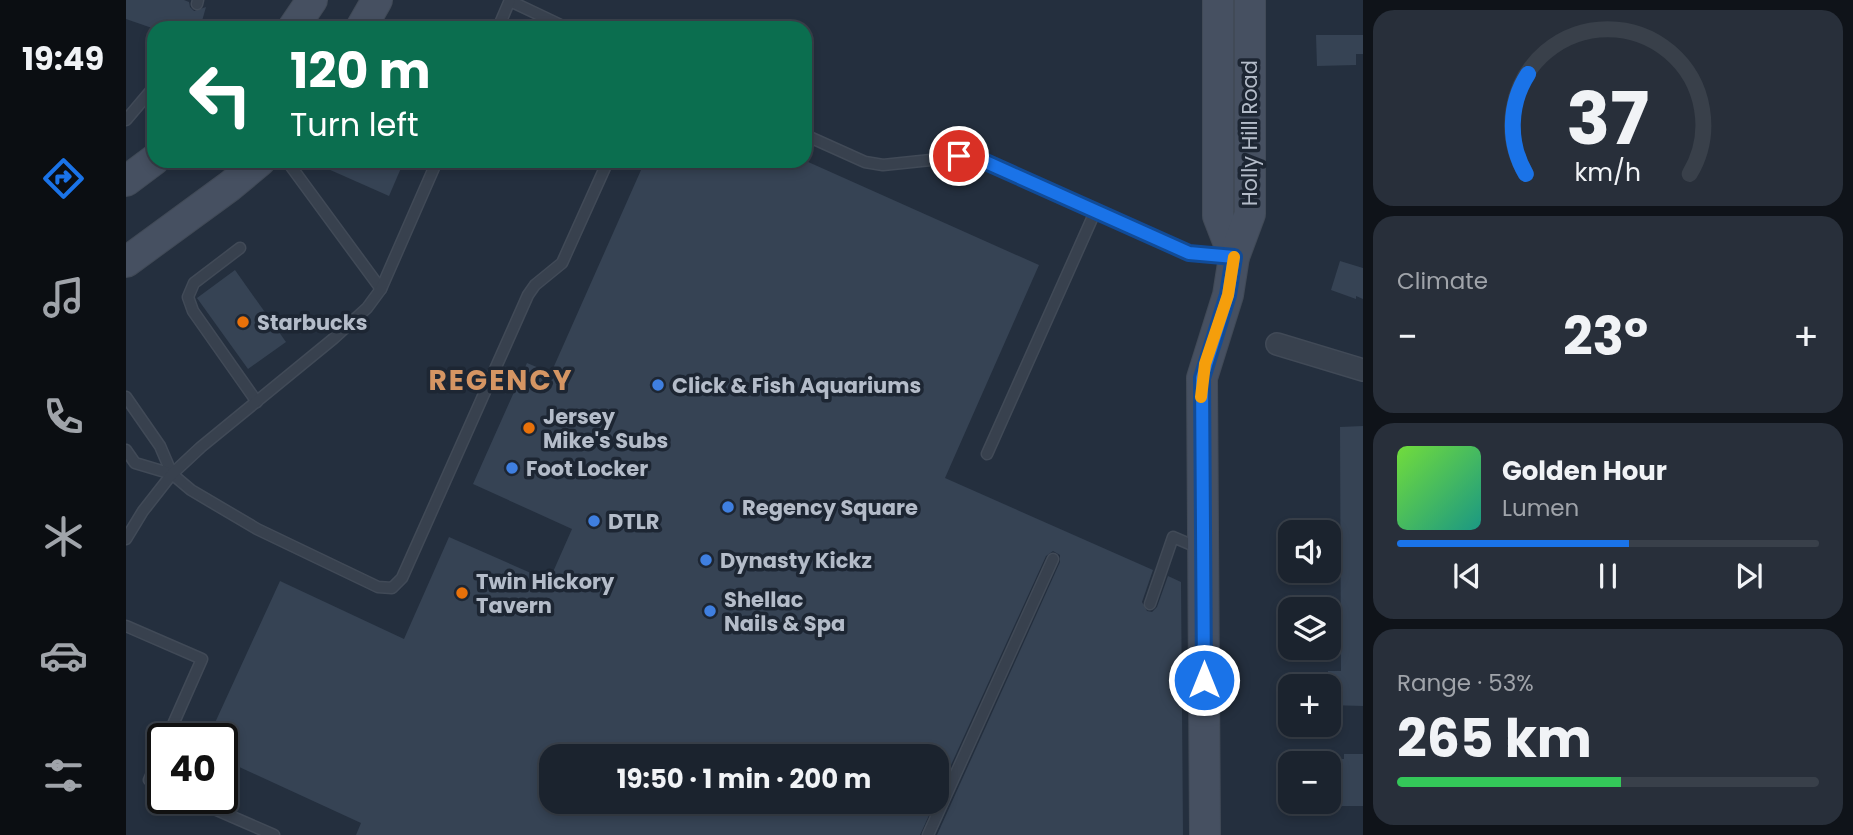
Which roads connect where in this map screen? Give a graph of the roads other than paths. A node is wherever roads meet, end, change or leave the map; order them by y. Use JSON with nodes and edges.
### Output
{"nodes":[{"id":1,"x":312,"y":0,"type":"edge"},
{"id":2,"x":377,"y":0,"type":"edge"},
{"id":3,"x":1218,"y":0,"type":"edge"},
{"id":4,"x":1250,"y":0,"type":"edge"},
{"id":5,"x":510,"y":1,"type":"edge"},
{"id":6,"x":298,"y":21,"type":"edge"},
{"id":7,"x":365,"y":21,"type":"edge"},
{"id":8,"x":501,"y":21,"type":"edge"},
{"id":9,"x":552,"y":21,"type":"edge"},
{"id":10,"x":147,"y":95,"type":"edge"},
{"id":11,"x":126,"y":120,"type":"edge"},
{"id":12,"x":812,"y":138,"type":"edge"},
{"id":13,"x":147,"y":165,"type":"edge"},
{"id":14,"x":252,"y":168,"type":"edge"},
{"id":15,"x":292,"y":168,"type":"edge"},
{"id":16,"x":434,"y":168,"type":"edge"},
{"id":17,"x":605,"y":168,"type":"edge"},
{"id":18,"x":126,"y":181,"type":"edge"},
{"id":19,"x":1096,"y":212,"type":"junction"},
{"id":20,"x":240,"y":248,"type":"dead end"},
{"id":21,"x":1234,"y":257,"type":"junction"},
{"id":22,"x":126,"y":262,"type":"edge"},
{"id":23,"x":381,"y":289,"type":"junction"},
{"id":24,"x":1276,"y":344,"type":"dead end"},
{"id":25,"x":1363,"y":370,"type":"edge"},
{"id":26,"x":126,"y":397,"type":"edge"},
{"id":27,"x":257,"y":402,"type":"junction"},
{"id":28,"x":126,"y":450,"type":"edge"},
{"id":29,"x":986,"y":454,"type":"dead end"},
{"id":30,"x":172,"y":474,"type":"junction"},
{"id":31,"x":126,"y":540,"type":"edge"},
{"id":32,"x":1203,"y":550,"type":"junction"},
{"id":33,"x":1053,"y":559,"type":"dead end"},
{"id":34,"x":1150,"y":604,"type":"dead end"},
{"id":35,"x":126,"y":626,"type":"edge"},
{"id":36,"x":174,"y":723,"type":"edge"},
{"id":37,"x":226,"y":814,"type":"edge"},
{"id":38,"x":274,"y":835,"type":"edge"},
{"id":39,"x":928,"y":835,"type":"edge"},
{"id":40,"x":1205,"y":835,"type":"edge"}],
"edges":[{"from":1,"to":6,"type":"street"},
{"from":2,"to":7,"type":"street"},
{"from":3,"to":21,"type":"street","name":"Holly Hill Road"},
{"from":4,"to":21,"type":"street","name":"Holly Hill Road"},
{"from":5,"to":8,"type":"lane"},
{"from":5,"to":9,"type":"lane"},
{"from":10,"to":11,"type":"lane"},
{"from":12,"to":19,"type":"lane"},
{"from":13,"to":18,"type":"street"},
{"from":14,"to":22,"type":"street"},
{"from":15,"to":23,"type":"lane"},
{"from":16,"to":23,"type":"lane"},
{"from":17,"to":30,"type":"lane"},
{"from":19,"to":21,"type":"lane"},
{"from":19,"to":29,"type":"lane"},
{"from":20,"to":27,"type":"lane"},
{"from":21,"to":32,"type":"street"},
{"from":23,"to":27,"type":"lane"},
{"from":24,"to":25,"type":"street"},
{"from":26,"to":30,"type":"lane"},
{"from":27,"to":30,"type":"lane"},
{"from":28,"to":30,"type":"lane"},
{"from":30,"to":31,"type":"lane"},
{"from":32,"to":34,"type":"lane"},
{"from":32,"to":40,"type":"street"},
{"from":33,"to":39,"type":"lane"},
{"from":35,"to":36,"type":"lane"},
{"from":37,"to":38,"type":"lane"}]}
